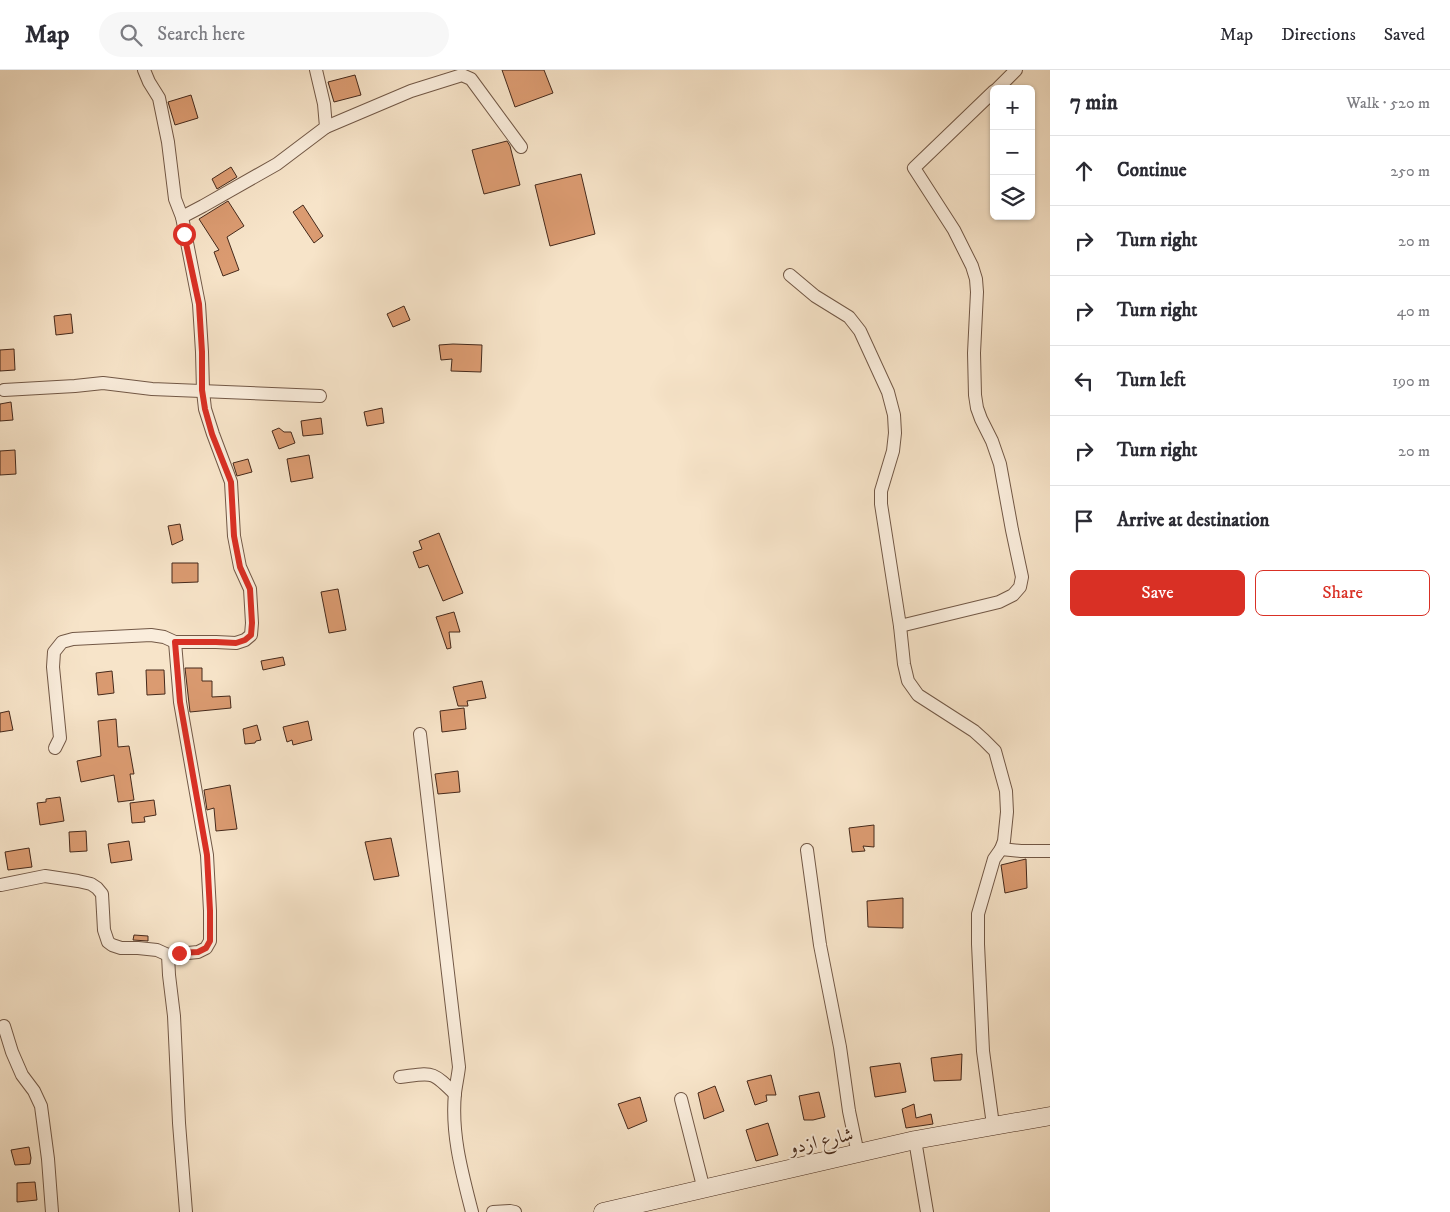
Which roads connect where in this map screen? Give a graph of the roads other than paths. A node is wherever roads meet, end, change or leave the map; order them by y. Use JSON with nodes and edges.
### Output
{"nodes":[{"id":1,"x":144,"y":70,"type":"edge"},
{"id":2,"x":316,"y":70,"type":"edge"},
{"id":3,"x":1016,"y":70,"type":"edge"},
{"id":4,"x":448,"y":74,"type":"edge"},
{"id":5,"x":1001,"y":85,"type":"edge"},
{"id":6,"x":990,"y":96,"type":"edge"},
{"id":7,"x":326,"y":127,"type":"junction"},
{"id":8,"x":521,"y":147,"type":"dead end"},
{"id":9,"x":182,"y":217,"type":"junction"},
{"id":10,"x":790,"y":275,"type":"dead end"},
{"id":11,"x":4,"y":390,"type":"dead end"},
{"id":12,"x":202,"y":390,"type":"junction"},
{"id":13,"x":320,"y":396,"type":"dead end"},
{"id":14,"x":900,"y":626,"type":"junction"},
{"id":15,"x":175,"y":642,"type":"junction"},
{"id":16,"x":420,"y":734,"type":"dead end"},
{"id":17,"x":55,"y":748,"type":"dead end"},
{"id":18,"x":1001,"y":849,"type":"junction"},
{"id":19,"x":807,"y":850,"type":"dead end"},
{"id":20,"x":1050,"y":851,"type":"edge"},
{"id":21,"x":1,"y":884,"type":"dead end"},
{"id":22,"x":168,"y":954,"type":"junction"},
{"id":23,"x":4,"y":1026,"type":"dead end"},
{"id":24,"x":400,"y":1077,"type":"dead end"},
{"id":25,"x":455,"y":1094,"type":"junction"},
{"id":26,"x":681,"y":1098,"type":"dead end"},
{"id":27,"x":1050,"y":1116,"type":"edge"},
{"id":28,"x":993,"y":1126,"type":"junction"},
{"id":29,"x":915,"y":1140,"type":"junction"},
{"id":30,"x":858,"y":1154,"type":"junction"},
{"id":31,"x":704,"y":1190,"type":"junction"},
{"id":32,"x":52,"y":1212,"type":"edge"},
{"id":33,"x":186,"y":1212,"type":"edge"},
{"id":34,"x":472,"y":1212,"type":"edge"},
{"id":35,"x":493,"y":1212,"type":"edge"},
{"id":36,"x":515,"y":1212,"type":"edge"},
{"id":37,"x":603,"y":1212,"type":"edge"},
{"id":38,"x":927,"y":1212,"type":"edge"}],
"edges":[{"from":1,"to":9,"type":"street"},
{"from":2,"to":7,"type":"street"},
{"from":3,"to":5,"type":"street"},
{"from":4,"to":7,"type":"street"},
{"from":4,"to":8,"type":"street"},
{"from":6,"to":14,"type":"street"},
{"from":7,"to":9,"type":"street"},
{"from":9,"to":12,"type":"street"},
{"from":10,"to":14,"type":"street"},
{"from":11,"to":12,"type":"street"},
{"from":12,"to":13,"type":"street"},
{"from":12,"to":15,"type":"street"},
{"from":14,"to":18,"type":"street"},
{"from":15,"to":17,"type":"street"},
{"from":15,"to":22,"type":"street"},
{"from":16,"to":25,"type":"street"},
{"from":18,"to":20,"type":"street"},
{"from":18,"to":28,"type":"street"},
{"from":19,"to":30,"type":"street"},
{"from":21,"to":22,"type":"street"},
{"from":22,"to":33,"type":"street"},
{"from":23,"to":32,"type":"street"},
{"from":24,"to":25,"type":"street"},
{"from":25,"to":34,"type":"street"},
{"from":26,"to":31,"type":"street"},
{"from":27,"to":28,"type":"street","name":"شارع ازدو"},
{"from":28,"to":29,"type":"street","name":"شارع ازدو"},
{"from":29,"to":30,"type":"street","name":"شارع ازدو"},
{"from":29,"to":38,"type":"street"},
{"from":30,"to":31,"type":"street","name":"شارع ازدو"},
{"from":31,"to":37,"type":"street","name":"شارع ازدو"},
{"from":35,"to":36,"type":"street"}]}
